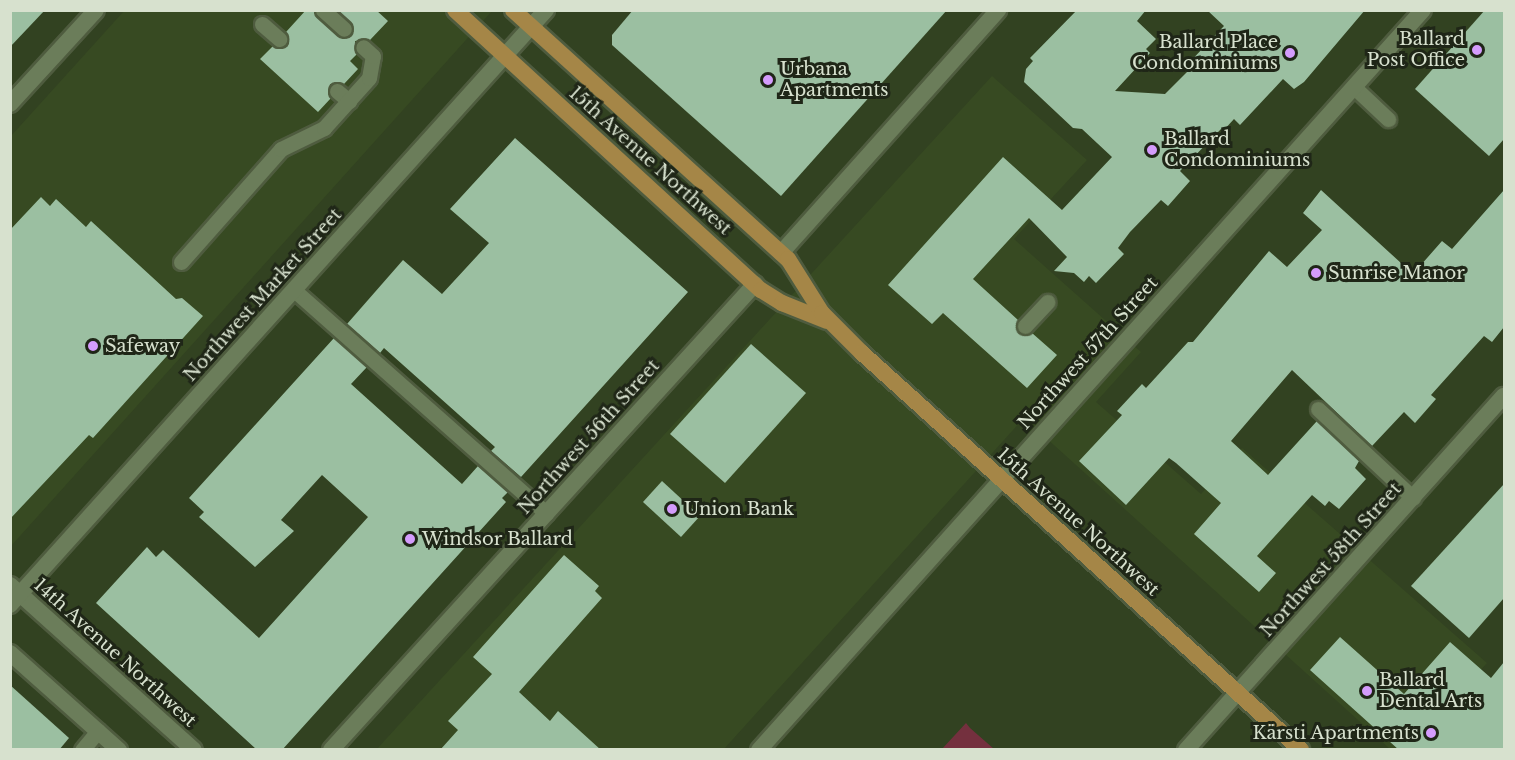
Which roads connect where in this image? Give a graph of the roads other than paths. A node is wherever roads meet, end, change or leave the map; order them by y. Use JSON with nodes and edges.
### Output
{"nodes":[{"id":1,"x":96,"y":10,"type":"edge"},
{"id":2,"x":322,"y":10,"type":"edge"},
{"id":3,"x":455,"y":10,"type":"edge"},
{"id":4,"x":513,"y":10,"type":"edge"},
{"id":5,"x":546,"y":10,"type":"edge"},
{"id":6,"x":998,"y":10,"type":"edge"},
{"id":7,"x":1423,"y":10,"type":"edge"},
{"id":8,"x":262,"y":24,"type":"dead end"},
{"id":9,"x":531,"y":27,"type":"junction"},
{"id":10,"x":344,"y":29,"type":"dead end"},
{"id":11,"x":279,"y":39,"type":"dead end"},
{"id":12,"x":363,"y":47,"type":"dead end"},
{"id":13,"x":505,"y":56,"type":"junction"},
{"id":14,"x":1354,"y":87,"type":"junction"},
{"id":15,"x":10,"y":104,"type":"edge"},
{"id":16,"x":1388,"y":118,"type":"dead end"},
{"id":17,"x":781,"y":253,"type":"junction"},
{"id":18,"x":181,"y":262,"type":"dead end"},
{"id":19,"x":754,"y":284,"type":"junction"},
{"id":20,"x":294,"y":290,"type":"junction"},
{"id":21,"x":1047,"y":302,"type":"dead end"},
{"id":22,"x":830,"y":322,"type":"junction"},
{"id":23,"x":1025,"y":326,"type":"dead end"},
{"id":24,"x":1504,"y":396,"type":"edge"},
{"id":25,"x":1317,"y":409,"type":"dead end"},
{"id":26,"x":1001,"y":478,"type":"junction"},
{"id":27,"x":1413,"y":498,"type":"junction"},
{"id":28,"x":546,"y":513,"type":"junction"},
{"id":29,"x":14,"y":595,"type":"edge"},
{"id":30,"x":10,"y":653,"type":"edge"},
{"id":31,"x":1237,"y":693,"type":"junction"},
{"id":32,"x":98,"y":731,"type":"junction"},
{"id":33,"x":82,"y":750,"type":"edge"},
{"id":34,"x":118,"y":750,"type":"edge"},
{"id":35,"x":194,"y":750,"type":"edge"},
{"id":36,"x":331,"y":750,"type":"edge"},
{"id":37,"x":759,"y":750,"type":"edge"},
{"id":38,"x":1186,"y":750,"type":"edge"},
{"id":39,"x":1301,"y":750,"type":"edge"}],
"edges":[{"from":1,"to":15,"type":"street"},
{"from":2,"to":10,"type":"lane"},
{"from":3,"to":13,"type":"main road","name":"15th Avenue Northwest"},
{"from":4,"to":9,"type":"main road","name":"15th Avenue Northwest"},
{"from":5,"to":9,"type":"street","name":"Northwest Market Street"},
{"from":6,"to":17,"type":"street"},
{"from":7,"to":14,"type":"street","name":"Northwest 57th Street"},
{"from":8,"to":11,"type":"lane"},
{"from":9,"to":13,"type":"street","name":"Northwest Market Street"},
{"from":9,"to":17,"type":"main road","name":"15th Avenue Northwest"},
{"from":12,"to":18,"type":"lane"},
{"from":13,"to":19,"type":"main road","name":"15th Avenue Northwest"},
{"from":13,"to":20,"type":"street","name":"Northwest Market Street"},
{"from":14,"to":16,"type":"lane"},
{"from":14,"to":26,"type":"street","name":"Northwest 57th Street"},
{"from":17,"to":22,"type":"main road","name":"15th Avenue Northwest"},
{"from":19,"to":22,"type":"main road","name":"15th Avenue Northwest"},
{"from":19,"to":28,"type":"street","name":"Northwest 56th Street"},
{"from":20,"to":28,"type":"lane"},
{"from":20,"to":29,"type":"street","name":"Northwest Market Street"},
{"from":21,"to":23,"type":"lane"},
{"from":22,"to":26,"type":"main road","name":"15th Avenue Northwest"},
{"from":24,"to":27,"type":"street","name":"Northwest 58th Street"},
{"from":25,"to":27,"type":"lane"},
{"from":26,"to":31,"type":"main road","name":"15th Avenue Northwest"},
{"from":26,"to":37,"type":"street","name":"Northwest 57th Street"},
{"from":27,"to":31,"type":"street","name":"Northwest 58th Street"},
{"from":28,"to":36,"type":"street","name":"Northwest 56th Street"},
{"from":29,"to":35,"type":"street","name":"14th Avenue Northwest"},
{"from":30,"to":32,"type":"street"},
{"from":31,"to":38,"type":"street","name":"Northwest 58th Street"},
{"from":31,"to":39,"type":"main road","name":"15th Avenue Northwest"},
{"from":32,"to":33,"type":"lane"},
{"from":32,"to":34,"type":"street"}]}
